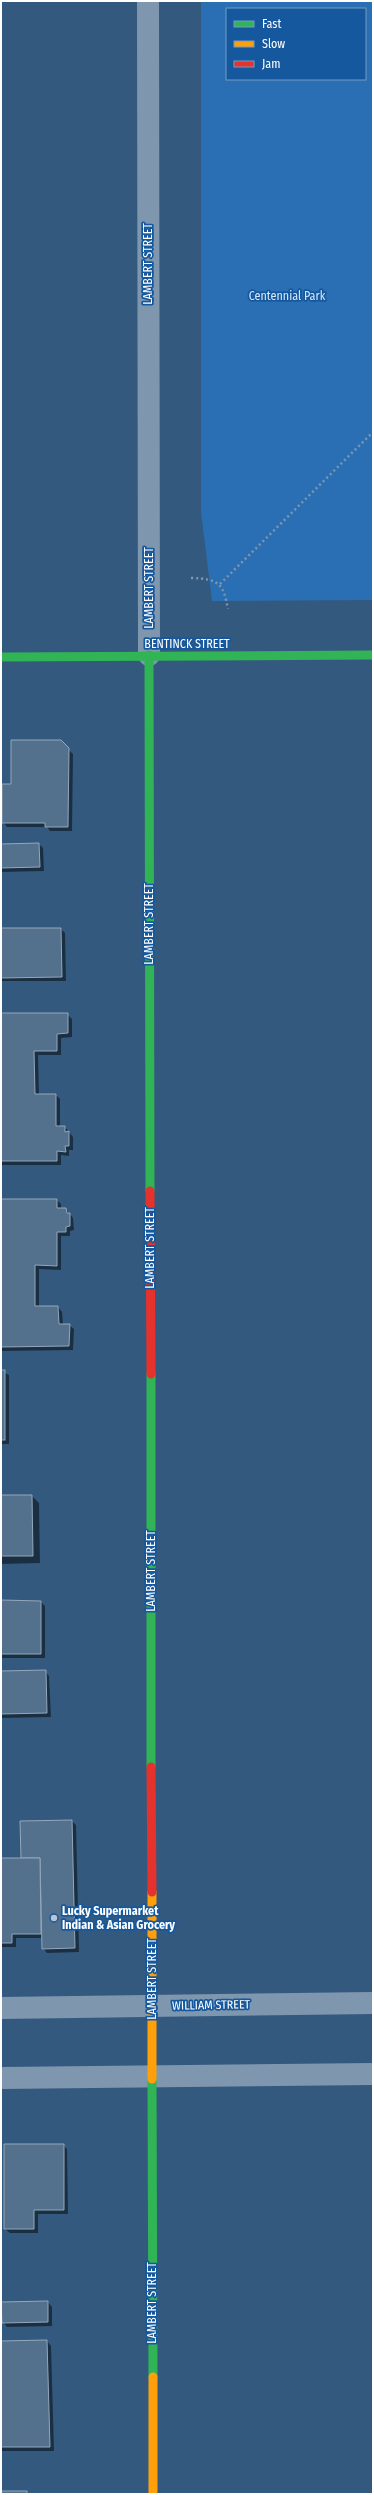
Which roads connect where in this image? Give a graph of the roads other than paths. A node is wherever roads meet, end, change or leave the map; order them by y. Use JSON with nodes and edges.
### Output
{"nodes":[{"id":1,"x":148,"y":1,"type":"edge"},
{"id":2,"x":373,"y":654,"type":"edge"},
{"id":3,"x":149,"y":655,"type":"junction"},
{"id":4,"x":1,"y":657,"type":"edge"},
{"id":5,"x":373,"y":2003,"type":"edge"},
{"id":6,"x":152,"y":2006,"type":"junction"},
{"id":7,"x":1,"y":2008,"type":"edge"},
{"id":8,"x":373,"y":2074,"type":"edge"},
{"id":9,"x":152,"y":2076,"type":"junction"},
{"id":10,"x":1,"y":2078,"type":"edge"},
{"id":11,"x":153,"y":2494,"type":"edge"}],
"edges":[{"from":1,"to":3,"type":"street","name":"LAMBERT STREET"},
{"from":2,"to":3,"type":"main road","name":"BENTINCK STREET"},
{"from":3,"to":4,"type":"main road","name":"BENTINCK STREET"},
{"from":3,"to":6,"type":"main road","name":"LAMBERT STREET"},
{"from":5,"to":6,"type":"street","name":"WILLIAM STREET"},
{"from":6,"to":7,"type":"street","name":"WILLIAM STREET"},
{"from":6,"to":9,"type":"main road","name":"LAMBERT STREET"},
{"from":8,"to":9,"type":"street"},
{"from":9,"to":10,"type":"street"},
{"from":9,"to":11,"type":"main road","name":"LAMBERT STREET"}]}
